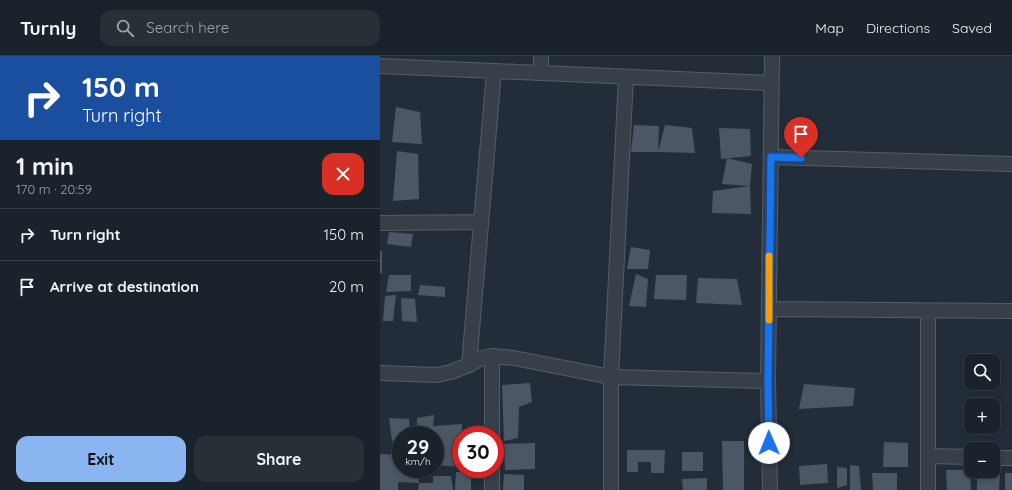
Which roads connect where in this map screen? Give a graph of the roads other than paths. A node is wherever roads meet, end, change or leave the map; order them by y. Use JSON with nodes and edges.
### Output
{"nodes":[{"id":1,"x":541,"y":56,"type":"edge"},
{"id":2,"x":772,"y":56,"type":"edge"},
{"id":3,"x":380,"y":66,"type":"edge"},
{"id":4,"x":494,"y":71,"type":"junction"},
{"id":5,"x":541,"y":73,"type":"junction"},
{"id":6,"x":626,"y":77,"type":"junction"},
{"id":7,"x":772,"y":84,"type":"junction"},
{"id":8,"x":771,"y":157,"type":"junction"},
{"id":9,"x":1012,"y":164,"type":"edge"},
{"id":10,"x":380,"y":222,"type":"edge"},
{"id":11,"x":481,"y":222,"type":"junction"},
{"id":12,"x":769,"y":309,"type":"junction"},
{"id":13,"x":928,"y":311,"type":"junction"},
{"id":14,"x":1012,"y":311,"type":"edge"},
{"id":15,"x":492,"y":356,"type":"junction"},
{"id":16,"x":469,"y":365,"type":"junction"},
{"id":17,"x":380,"y":373,"type":"edge"},
{"id":18,"x":611,"y":377,"type":"junction"},
{"id":19,"x":768,"y":381,"type":"junction"},
{"id":20,"x":492,"y":426,"type":"edge"},
{"id":21,"x":928,"y":456,"type":"junction"},
{"id":22,"x":964,"y":457,"type":"edge"},
{"id":23,"x":1000,"y":458,"type":"edge"},
{"id":24,"x":1012,"y":458,"type":"edge"},
{"id":25,"x":492,"y":478,"type":"edge"},
{"id":26,"x":492,"y":490,"type":"edge"},
{"id":27,"x":611,"y":490,"type":"edge"},
{"id":28,"x":770,"y":490,"type":"edge"},
{"id":29,"x":928,"y":490,"type":"edge"}],
"edges":[{"from":1,"to":5,"type":"street"},
{"from":2,"to":7,"type":"street"},
{"from":3,"to":4,"type":"street"},
{"from":4,"to":5,"type":"street"},
{"from":4,"to":11,"type":"street"},
{"from":5,"to":6,"type":"street"},
{"from":6,"to":7,"type":"street"},
{"from":6,"to":18,"type":"street"},
{"from":7,"to":8,"type":"street"},
{"from":8,"to":9,"type":"street"},
{"from":8,"to":12,"type":"street"},
{"from":10,"to":11,"type":"street"},
{"from":11,"to":16,"type":"street"},
{"from":12,"to":13,"type":"street"},
{"from":12,"to":19,"type":"street"},
{"from":13,"to":14,"type":"street"},
{"from":13,"to":21,"type":"street"},
{"from":15,"to":16,"type":"street"},
{"from":15,"to":18,"type":"street"},
{"from":15,"to":20,"type":"street"},
{"from":16,"to":17,"type":"street"},
{"from":18,"to":19,"type":"street"},
{"from":18,"to":27,"type":"street"},
{"from":19,"to":28,"type":"street"},
{"from":21,"to":22,"type":"street"},
{"from":21,"to":29,"type":"street"},
{"from":23,"to":24,"type":"street"},
{"from":25,"to":26,"type":"street"}]}
